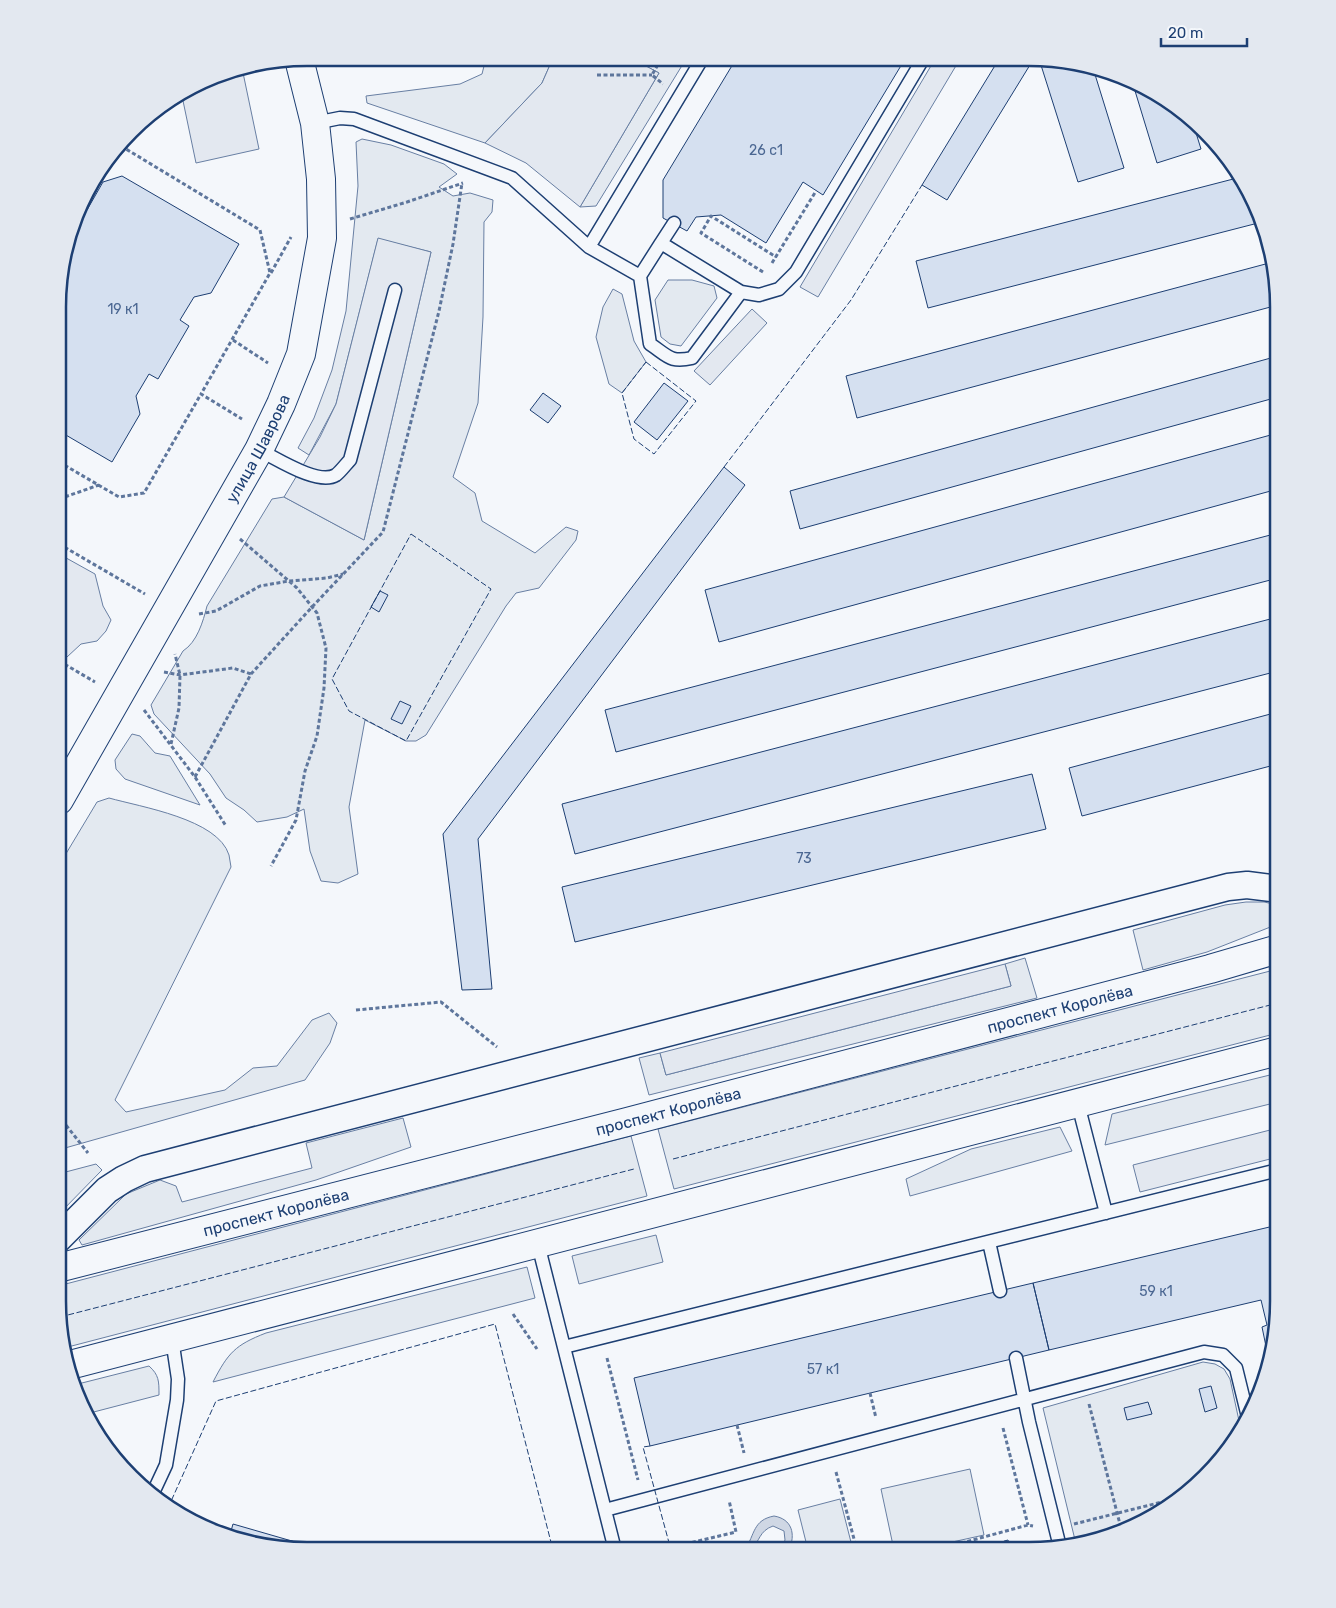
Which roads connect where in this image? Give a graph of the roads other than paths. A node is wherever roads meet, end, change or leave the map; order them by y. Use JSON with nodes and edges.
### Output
{"nodes":[{"id":1,"x":301,"y":66,"type":"edge"},
{"id":2,"x":698,"y":66,"type":"edge"},
{"id":3,"x":919,"y":66,"type":"edge"},
{"id":4,"x":315,"y":123,"type":"junction"},
{"id":5,"x":674,"y":223,"type":"dead end"},
{"id":6,"x":661,"y":243,"type":"junction"},
{"id":7,"x":589,"y":246,"type":"junction"},
{"id":8,"x":640,"y":276,"type":"junction"},
{"id":9,"x":395,"y":290,"type":"dead end"},
{"id":10,"x":741,"y":292,"type":"junction"},
{"id":11,"x":259,"y":450,"type":"junction"},
{"id":12,"x":66,"y":788,"type":"edge"},
{"id":13,"x":1270,"y":888,"type":"edge"},
{"id":14,"x":1270,"y":951,"type":"edge"},
{"id":15,"x":1270,"y":1054,"type":"edge"},
{"id":16,"x":1078,"y":1104,"type":"junction"},
{"id":17,"x":1270,"y":1172,"type":"edge"},
{"id":18,"x":1106,"y":1213,"type":"junction"},
{"id":19,"x":66,"y":1231,"type":"edge"},
{"id":20,"x":989,"y":1242,"type":"junction"},
{"id":21,"x":538,"y":1244,"type":"junction"},
{"id":22,"x":66,"y":1266,"type":"edge"},
{"id":23,"x":1000,"y":1291,"type":"dead end"},
{"id":24,"x":172,"y":1339,"type":"junction"},
{"id":25,"x":564,"y":1348,"type":"junction"},
{"id":26,"x":1016,"y":1358,"type":"dead end"},
{"id":27,"x":74,"y":1364,"type":"edge"},
{"id":28,"x":1025,"y":1399,"type":"junction"},
{"id":29,"x":1246,"y":1406,"type":"edge"},
{"id":30,"x":155,"y":1488,"type":"edge"},
{"id":31,"x":605,"y":1510,"type":"junction"},
{"id":32,"x":1058,"y":1540,"type":"edge"},
{"id":33,"x":613,"y":1542,"type":"edge"}],
"edges":[{"from":1,"to":4,"type":"street","name":"улица Шаврова"},
{"from":2,"to":7,"type":"lane"},
{"from":3,"to":10,"type":"lane"},
{"from":4,"to":7,"type":"lane"},
{"from":4,"to":11,"type":"street","name":"улица Шаврова"},
{"from":5,"to":6,"type":"lane"},
{"from":6,"to":8,"type":"lane"},
{"from":6,"to":10,"type":"lane"},
{"from":7,"to":8,"type":"lane"},
{"from":8,"to":10,"type":"lane"},
{"from":9,"to":11,"type":"lane"},
{"from":11,"to":12,"type":"street","name":"улица Шаврова"},
{"from":13,"to":19,"type":"street"},
{"from":14,"to":22,"type":"street","name":"проспект Королёва"},
{"from":15,"to":16,"type":"street"},
{"from":16,"to":18,"type":"lane"},
{"from":16,"to":21,"type":"street"},
{"from":17,"to":18,"type":"lane"},
{"from":18,"to":20,"type":"lane"},
{"from":20,"to":23,"type":"lane"},
{"from":20,"to":25,"type":"lane"},
{"from":21,"to":24,"type":"street"},
{"from":21,"to":25,"type":"lane"},
{"from":24,"to":27,"type":"street"},
{"from":24,"to":30,"type":"lane"},
{"from":25,"to":31,"type":"lane"},
{"from":26,"to":28,"type":"lane"},
{"from":28,"to":29,"type":"lane"},
{"from":28,"to":31,"type":"lane"},
{"from":28,"to":32,"type":"lane"},
{"from":31,"to":33,"type":"lane"}]}
